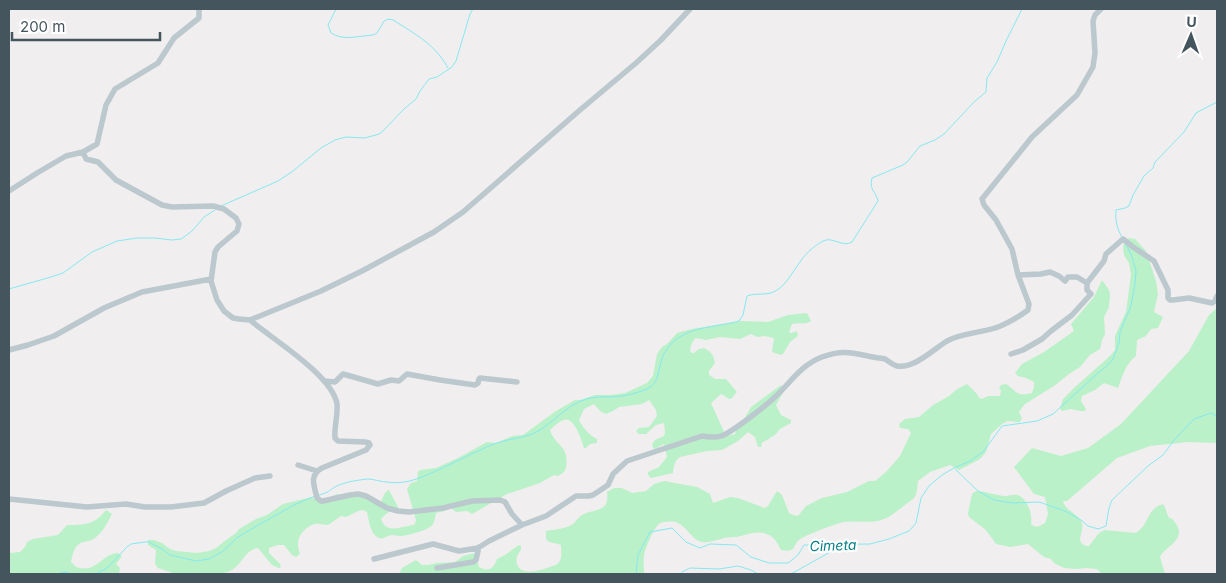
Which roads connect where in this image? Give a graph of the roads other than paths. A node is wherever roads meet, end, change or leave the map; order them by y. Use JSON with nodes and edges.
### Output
{"nodes":[{"id":1,"x":199,"y":9,"type":"edge"},
{"id":2,"x":690,"y":9,"type":"edge"},
{"id":3,"x":1102,"y":9,"type":"edge"},
{"id":4,"x":83,"y":152,"type":"junction"},
{"id":5,"x":9,"y":191,"type":"edge"},
{"id":6,"x":1018,"y":275,"type":"junction"},
{"id":7,"x":211,"y":279,"type":"junction"},
{"id":8,"x":1087,"y":284,"type":"junction"},
{"id":9,"x":1217,"y":296,"type":"edge"},
{"id":10,"x":250,"y":320,"type":"junction"},
{"id":11,"x":9,"y":350,"type":"edge"},
{"id":12,"x":1011,"y":354,"type":"dead end"},
{"id":13,"x":324,"y":381,"type":"junction"},
{"id":14,"x":517,"y":382,"type":"dead end"},
{"id":15,"x":298,"y":465,"type":"dead end"},
{"id":16,"x":317,"y":470,"type":"junction"},
{"id":17,"x":270,"y":476,"type":"dead end"},
{"id":18,"x":9,"y":499,"type":"edge"},
{"id":19,"x":522,"y":525,"type":"junction"},
{"id":20,"x":479,"y":547,"type":"junction"},
{"id":21,"x":374,"y":558,"type":"dead end"},
{"id":22,"x":437,"y":568,"type":"dead end"}],
"edges":[{"from":1,"to":4,"type":"street"},
{"from":2,"to":10,"type":"street"},
{"from":3,"to":6,"type":"street"},
{"from":4,"to":5,"type":"street"},
{"from":4,"to":7,"type":"street"},
{"from":6,"to":8,"type":"street"},
{"from":6,"to":19,"type":"street"},
{"from":7,"to":10,"type":"street"},
{"from":7,"to":11,"type":"street"},
{"from":8,"to":9,"type":"street"},
{"from":8,"to":12,"type":"street"},
{"from":10,"to":13,"type":"street"},
{"from":13,"to":14,"type":"street"},
{"from":13,"to":16,"type":"street"},
{"from":15,"to":16,"type":"street"},
{"from":16,"to":19,"type":"street"},
{"from":17,"to":18,"type":"street"},
{"from":19,"to":20,"type":"street"},
{"from":20,"to":21,"type":"street"},
{"from":20,"to":22,"type":"street"}]}
